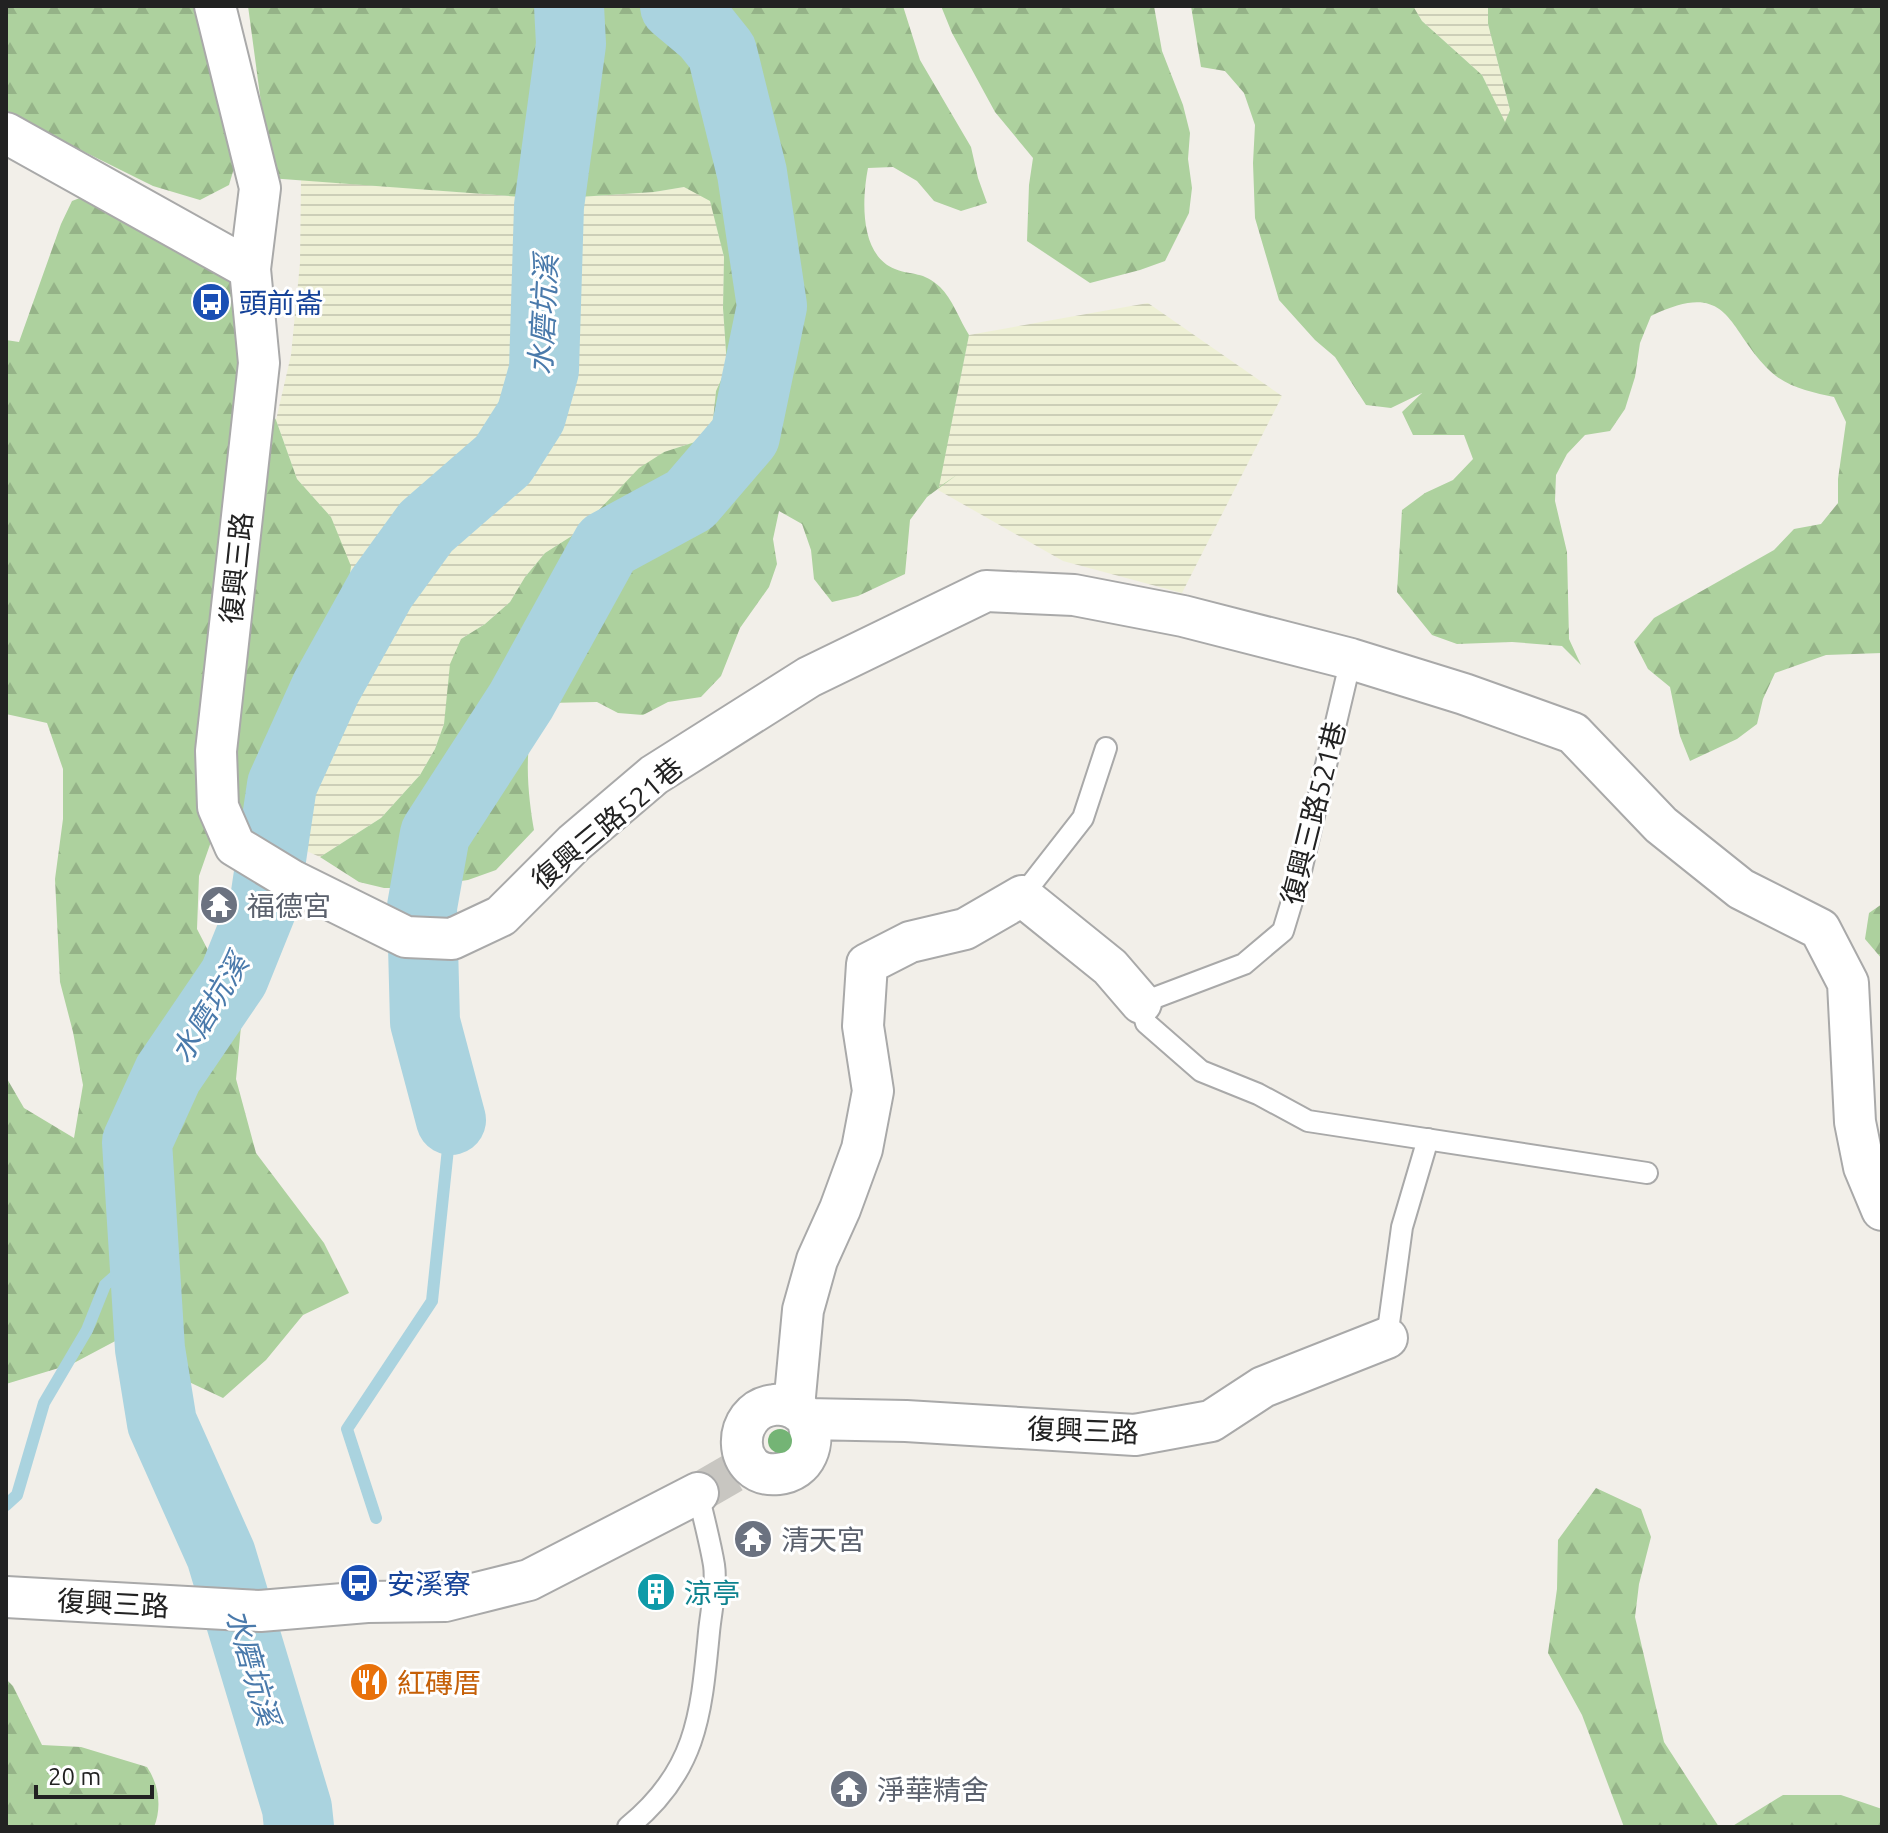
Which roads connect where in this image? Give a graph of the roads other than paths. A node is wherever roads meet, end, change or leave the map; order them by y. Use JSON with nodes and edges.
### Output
{"nodes":[{"id":1,"x":215,"y":6,"type":"edge"},
{"id":2,"x":6,"y":133,"type":"edge"},
{"id":3,"x":250,"y":269,"type":"junction"},
{"id":4,"x":1351,"y":659,"type":"junction"},
{"id":5,"x":1106,"y":748,"type":"dead end"},
{"id":6,"x":1022,"y":896,"type":"junction"},
{"id":7,"x":406,"y":937,"type":"joint"},
{"id":8,"x":1141,"y":1003,"type":"junction"},
{"id":9,"x":1428,"y":1139,"type":"junction"},
{"id":10,"x":1647,"y":1173,"type":"dead end"},
{"id":11,"x":1882,"y":1210,"type":"edge"},
{"id":12,"x":1387,"y":1338,"type":"joint"},
{"id":13,"x":698,"y":1493,"type":"joint"},
{"id":14,"x":6,"y":1597,"type":"edge"},
{"id":15,"x":628,"y":1827,"type":"edge"}],
"edges":[{"from":1,"to":3,"type":"street","name":"復興三路"},
{"from":2,"to":3,"type":"street"},
{"from":3,"to":7,"type":"street","name":"復興三路"},
{"from":4,"to":7,"type":"street","name":"復興三路521巷"},
{"from":4,"to":8,"type":"lane","name":"復興三路521巷"},
{"from":4,"to":11,"type":"street","name":"復興三路521巷"},
{"from":5,"to":6,"type":"lane"},
{"from":6,"to":8,"type":"street"},
{"from":6,"to":12,"type":"street","name":"復興三路"},
{"from":8,"to":9,"type":"lane"},
{"from":9,"to":10,"type":"lane"},
{"from":9,"to":12,"type":"lane"},
{"from":13,"to":14,"type":"street","name":"復興三路"},
{"from":13,"to":15,"type":"lane"}]}
